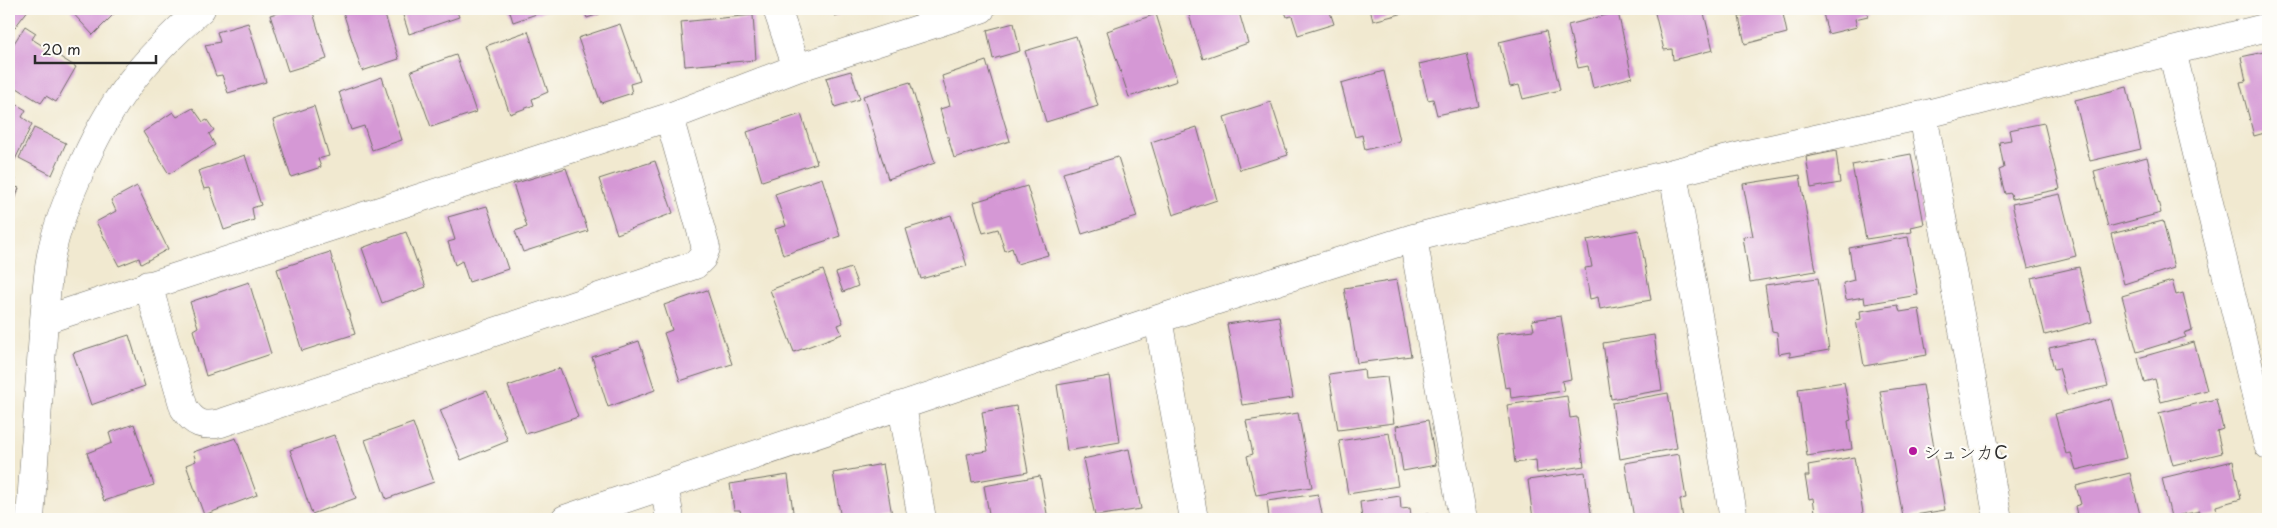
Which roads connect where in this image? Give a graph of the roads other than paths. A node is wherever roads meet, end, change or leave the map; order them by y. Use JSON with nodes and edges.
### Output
{"nodes":[{"id":1,"x":201,"y":9,"type":"edge"},
{"id":2,"x":777,"y":9,"type":"edge"},
{"id":3,"x":981,"y":9,"type":"edge"},
{"id":4,"x":2268,"y":27,"type":"edge"},
{"id":5,"x":2172,"y":51,"type":"junction"},
{"id":6,"x":796,"y":68,"type":"junction"},
{"id":7,"x":1923,"y":115,"type":"junction"},
{"id":8,"x":669,"y":117,"type":"junction"},
{"id":9,"x":1673,"y":174,"type":"junction"},
{"id":10,"x":1413,"y":238,"type":"junction"},
{"id":11,"x":148,"y":285,"type":"junction"},
{"id":12,"x":1158,"y":319,"type":"junction"},
{"id":13,"x":44,"y":320,"type":"junction"},
{"id":14,"x":902,"y":406,"type":"junction"},
{"id":15,"x":2268,"y":445,"type":"edge"},
{"id":16,"x":664,"y":485,"type":"junction"},
{"id":17,"x":30,"y":519,"type":"edge"},
{"id":18,"x":565,"y":519,"type":"edge"},
{"id":19,"x":670,"y":519,"type":"edge"},
{"id":20,"x":922,"y":519,"type":"edge"},
{"id":21,"x":1194,"y":519,"type":"edge"},
{"id":22,"x":1463,"y":519,"type":"edge"},
{"id":23,"x":1734,"y":519,"type":"edge"},
{"id":24,"x":1998,"y":519,"type":"edge"}],
"edges":[{"from":1,"to":13,"type":"street"},
{"from":2,"to":6,"type":"street"},
{"from":3,"to":6,"type":"street"},
{"from":4,"to":5,"type":"street"},
{"from":5,"to":7,"type":"street"},
{"from":5,"to":15,"type":"street"},
{"from":6,"to":8,"type":"street"},
{"from":7,"to":9,"type":"street"},
{"from":7,"to":24,"type":"street"},
{"from":8,"to":11,"type":"street"},
{"from":8,"to":11,"type":"street"},
{"from":9,"to":10,"type":"street"},
{"from":9,"to":23,"type":"street"},
{"from":10,"to":12,"type":"street"},
{"from":10,"to":22,"type":"street"},
{"from":11,"to":13,"type":"street"},
{"from":12,"to":14,"type":"street"},
{"from":12,"to":21,"type":"street"},
{"from":13,"to":17,"type":"street"},
{"from":14,"to":16,"type":"street"},
{"from":14,"to":20,"type":"street"},
{"from":16,"to":18,"type":"street"},
{"from":16,"to":19,"type":"street"}]}
